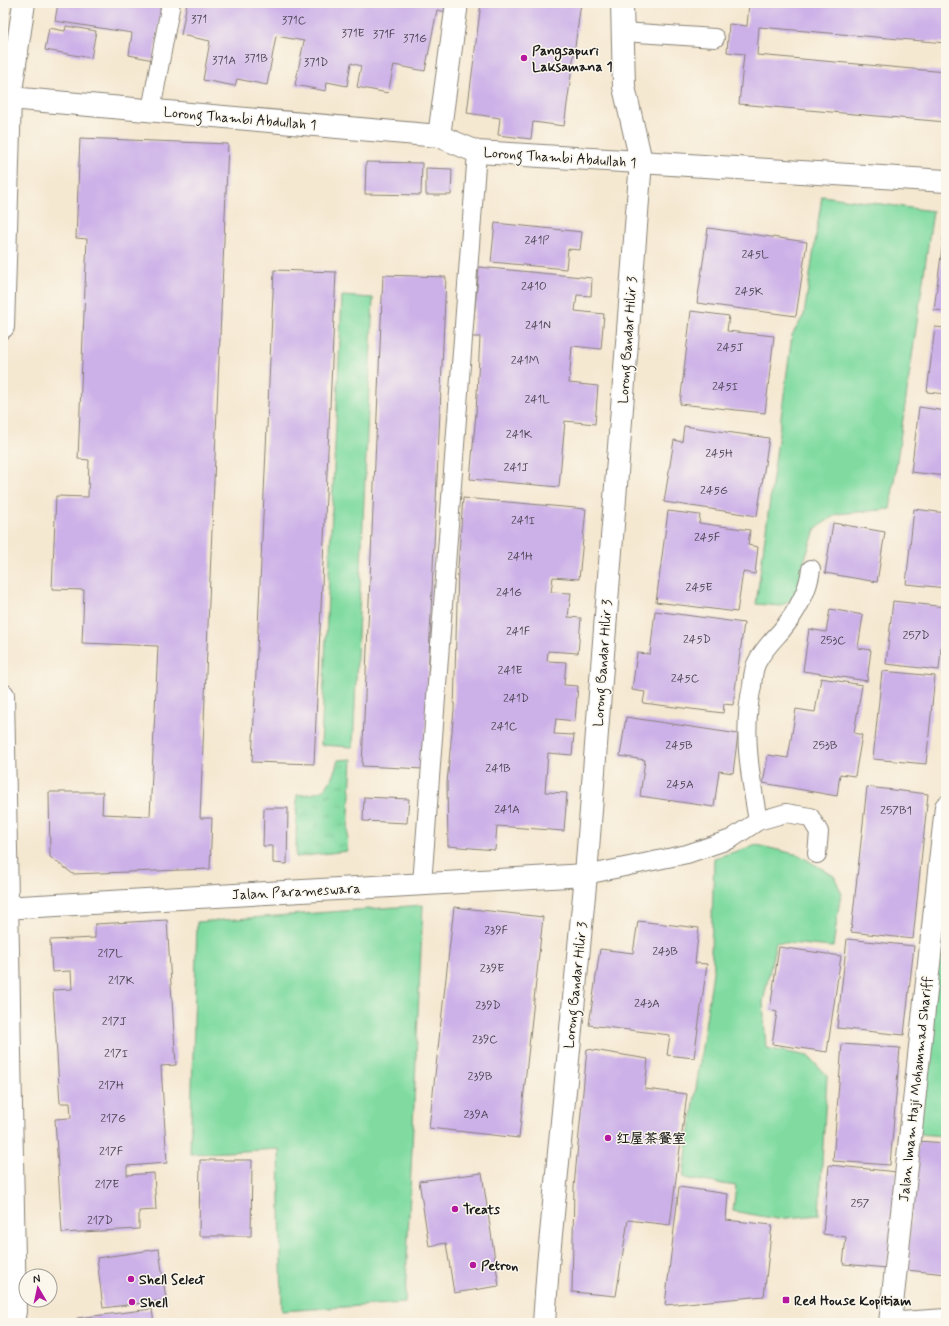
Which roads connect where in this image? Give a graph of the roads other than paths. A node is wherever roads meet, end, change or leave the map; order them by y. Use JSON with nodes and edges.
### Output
{"nodes":[{"id":1,"x":24,"y":3,"type":"edge"},
{"id":2,"x":171,"y":3,"type":"edge"},
{"id":3,"x":457,"y":3,"type":"edge"},
{"id":4,"x":622,"y":3,"type":"edge"},
{"id":5,"x":622,"y":32,"type":"junction"},
{"id":6,"x":715,"y":38,"type":"dead end"},
{"id":7,"x":10,"y":98,"type":"junction"},
{"id":8,"x":151,"y":110,"type":"junction"},
{"id":9,"x":439,"y":136,"type":"junction"},
{"id":10,"x":477,"y":152,"type":"junction"},
{"id":11,"x":641,"y":162,"type":"junction"},
{"id":12,"x":946,"y":181,"type":"edge"},
{"id":13,"x":3,"y":327,"type":"edge"},
{"id":14,"x":811,"y":569,"type":"dead end"},
{"id":15,"x":3,"y":695,"type":"edge"},
{"id":16,"x":946,"y":807,"type":"edge"},
{"id":17,"x":758,"y":821,"type":"junction"},
{"id":18,"x":817,"y":854,"type":"dead end"},
{"id":19,"x":586,"y":874,"type":"junction"},
{"id":20,"x":422,"y":884,"type":"junction"},
{"id":21,"x":5,"y":908,"type":"edge"},
{"id":22,"x":16,"y":1319,"type":"edge"},
{"id":23,"x":946,"y":1320,"type":"edge"},
{"id":24,"x":544,"y":1323,"type":"edge"},
{"id":25,"x":890,"y":1323,"type":"edge"},
{"id":26,"x":901,"y":1323,"type":"edge"}],
"edges":[{"from":1,"to":7,"type":"street"},
{"from":2,"to":8,"type":"lane"},
{"from":3,"to":9,"type":"street"},
{"from":4,"to":5,"type":"street","name":"Lorong Bandar Hilir 3"},
{"from":5,"to":6,"type":"lane"},
{"from":5,"to":11,"type":"street","name":"Lorong Bandar Hilir 3"},
{"from":7,"to":8,"type":"street","name":"Lorong Thambi Abdullah 1"},
{"from":7,"to":13,"type":"street"},
{"from":8,"to":9,"type":"street","name":"Lorong Thambi Abdullah 1"},
{"from":9,"to":10,"type":"street","name":"Lorong Thambi Abdullah 1"},
{"from":10,"to":11,"type":"street","name":"Lorong Thambi Abdullah 1"},
{"from":10,"to":20,"type":"lane"},
{"from":11,"to":12,"type":"street","name":"Lorong Thambi Abdullah 1"},
{"from":11,"to":19,"type":"street","name":"Lorong Bandar Hilir 3"},
{"from":14,"to":17,"type":"lane"},
{"from":15,"to":21,"type":"street"},
{"from":16,"to":25,"type":"street","name":"Jalan Imam Haji Mohammad Shariff"},
{"from":17,"to":18,"type":"lane"},
{"from":17,"to":19,"type":"lane"},
{"from":19,"to":20,"type":"street","name":"Jalan Parameswara"},
{"from":19,"to":24,"type":"street","name":"Lorong Bandar Hilir 3"},
{"from":20,"to":21,"type":"street","name":"Jalan Parameswara"},
{"from":21,"to":22,"type":"street"},
{"from":23,"to":26,"type":"street"}]}
